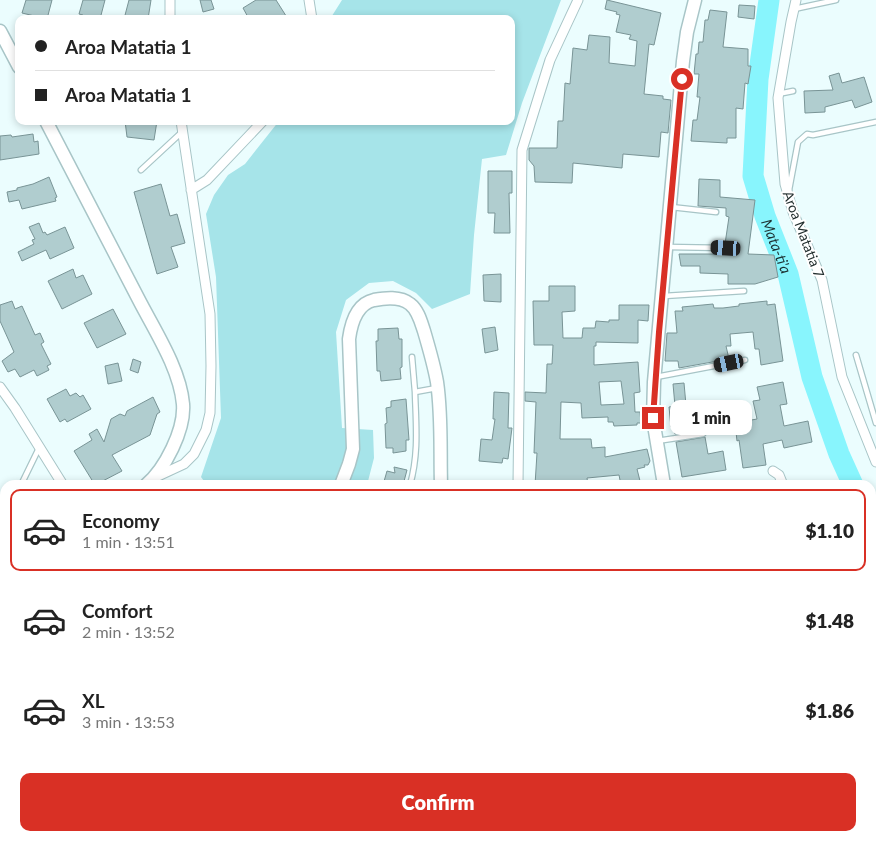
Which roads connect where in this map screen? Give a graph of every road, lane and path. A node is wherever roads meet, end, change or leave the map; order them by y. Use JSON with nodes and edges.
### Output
{"nodes":[{"id":1,"x":170,"y":0,"type":"edge"},
{"id":2,"x":309,"y":0,"type":"edge"},
{"id":3,"x":578,"y":0,"type":"edge"},
{"id":4,"x":695,"y":0,"type":"edge"},
{"id":5,"x":836,"y":0,"type":"edge"},
{"id":6,"x":795,"y":4,"type":"edge"},
{"id":7,"x":170,"y":15,"type":"edge"},
{"id":8,"x":311,"y":15,"type":"edge"},
{"id":9,"x":0,"y":31,"type":"edge"},
{"id":10,"x":15,"y":59,"type":"edge"},
{"id":11,"x":793,"y":91,"type":"dead end"},
{"id":12,"x":778,"y":94,"type":"junction"},
{"id":13,"x":876,"y":122,"type":"edge"},
{"id":14,"x":48,"y":125,"type":"edge"},
{"id":15,"x":181,"y":125,"type":"edge"},
{"id":16,"x":259,"y":125,"type":"edge"},
{"id":17,"x":182,"y":132,"type":"junction"},
{"id":18,"x":141,"y":170,"type":"dead end"},
{"id":19,"x":191,"y":190,"type":"junction"},
{"id":20,"x":788,"y":196,"type":"junction"},
{"id":21,"x":671,"y":207,"type":"junction"},
{"id":22,"x":716,"y":212,"type":"dead end"},
{"id":23,"x":667,"y":247,"type":"junction"},
{"id":24,"x":726,"y":248,"type":"dead end"},
{"id":25,"x":744,"y":291,"type":"dead end"},
{"id":26,"x":662,"y":296,"type":"junction"},
{"id":27,"x":856,"y":356,"type":"dead end"},
{"id":28,"x":412,"y":357,"type":"dead end"},
{"id":29,"x":745,"y":360,"type":"dead end"},
{"id":30,"x":655,"y":377,"type":"junction"},
{"id":31,"x":0,"y":387,"type":"edge"},
{"id":32,"x":438,"y":388,"type":"junction"},
{"id":33,"x":415,"y":392,"type":"junction"},
{"id":34,"x":876,"y":423,"type":"edge"},
{"id":35,"x":703,"y":434,"type":"dead end"},
{"id":36,"x":656,"y":441,"type":"junction"},
{"id":37,"x":39,"y":448,"type":"junction"},
{"id":38,"x":876,"y":462,"type":"edge"},
{"id":39,"x":773,"y":471,"type":"dead end"},
{"id":40,"x":23,"y":480,"type":"edge"},
{"id":41,"x":60,"y":480,"type":"edge"},
{"id":42,"x":152,"y":480,"type":"edge"},
{"id":43,"x":153,"y":480,"type":"edge"},
{"id":44,"x":343,"y":480,"type":"edge"},
{"id":45,"x":412,"y":480,"type":"edge"},
{"id":46,"x":441,"y":480,"type":"edge"},
{"id":47,"x":518,"y":480,"type":"edge"},
{"id":48,"x":663,"y":480,"type":"edge"},
{"id":49,"x":781,"y":480,"type":"edge"}],
"edges":[{"from":1,"to":7,"type":"street"},
{"from":2,"to":8,"type":"street"},
{"from":3,"to":47,"type":"street"},
{"from":4,"to":21,"type":"main road"},
{"from":5,"to":6,"type":"lane"},
{"from":6,"to":12,"type":"street","name":"Aroa Matatia 7"},
{"from":9,"to":10,"type":"main road"},
{"from":11,"to":12,"type":"lane"},
{"from":12,"to":20,"type":"street","name":"Aroa Matatia 7"},
{"from":13,"to":20,"type":"lane"},
{"from":14,"to":42,"type":"main road"},
{"from":15,"to":17,"type":"street"},
{"from":16,"to":19,"type":"street"},
{"from":17,"to":18,"type":"lane"},
{"from":17,"to":19,"type":"street"},
{"from":19,"to":43,"type":"street"},
{"from":20,"to":38,"type":"street","name":"Aroa Matatia 7"},
{"from":21,"to":22,"type":"lane"},
{"from":21,"to":23,"type":"main road"},
{"from":23,"to":24,"type":"lane"},
{"from":23,"to":26,"type":"main road"},
{"from":25,"to":26,"type":"lane"},
{"from":26,"to":30,"type":"main road"},
{"from":27,"to":34,"type":"lane"},
{"from":28,"to":33,"type":"lane"},
{"from":29,"to":30,"type":"lane"},
{"from":30,"to":36,"type":"main road"},
{"from":31,"to":37,"type":"street"},
{"from":32,"to":33,"type":"lane"},
{"from":32,"to":44,"type":"main road"},
{"from":32,"to":46,"type":"main road"},
{"from":33,"to":45,"type":"lane"},
{"from":35,"to":36,"type":"lane"},
{"from":36,"to":48,"type":"main road"},
{"from":37,"to":40,"type":"lane"},
{"from":37,"to":41,"type":"street"},
{"from":39,"to":49,"type":"street"}]}
